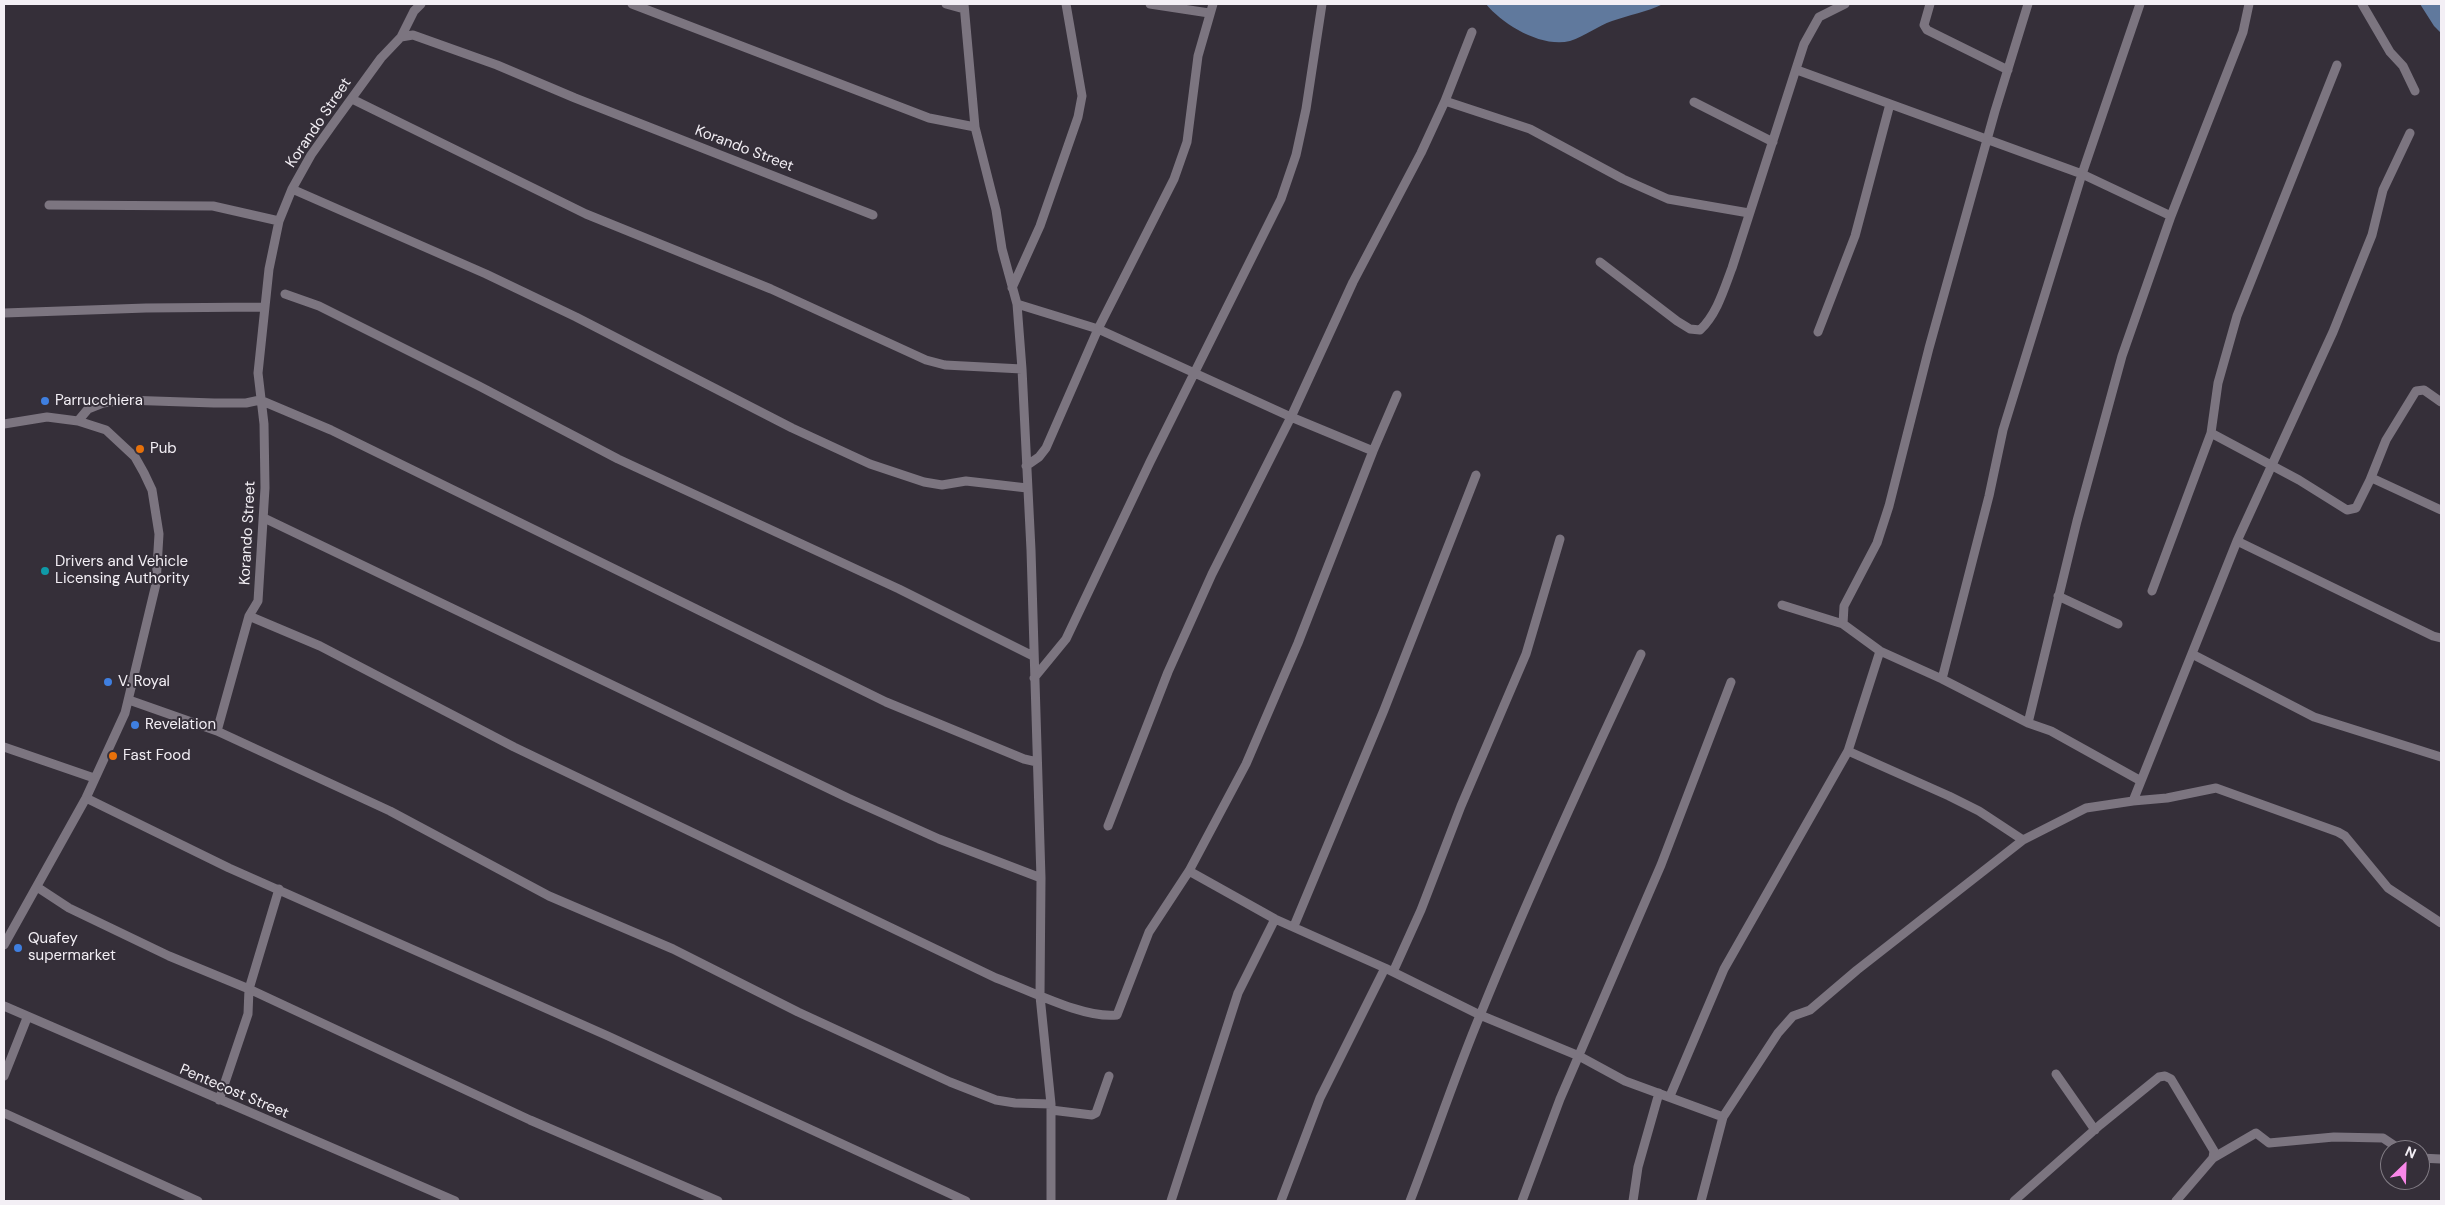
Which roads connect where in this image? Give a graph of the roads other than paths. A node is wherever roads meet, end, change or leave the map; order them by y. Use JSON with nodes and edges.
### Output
{"nodes":[{"id":1,"x":421,"y":4,"type":"edge"},
{"id":2,"x":632,"y":4,"type":"edge"},
{"id":3,"x":946,"y":4,"type":"edge"},
{"id":4,"x":1066,"y":4,"type":"edge"},
{"id":5,"x":1150,"y":4,"type":"edge"},
{"id":6,"x":1322,"y":4,"type":"edge"},
{"id":7,"x":1845,"y":4,"type":"edge"},
{"id":8,"x":1930,"y":4,"type":"edge"},
{"id":9,"x":2028,"y":4,"type":"edge"},
{"id":10,"x":2140,"y":4,"type":"edge"},
{"id":11,"x":2249,"y":4,"type":"edge"},
{"id":12,"x":2362,"y":4,"type":"edge"},
{"id":13,"x":964,"y":6,"type":"edge"},
{"id":14,"x":1211,"y":8,"type":"edge"},
{"id":15,"x":1472,"y":32,"type":"dead end"},
{"id":16,"x":401,"y":37,"type":"junction"},
{"id":17,"x":2337,"y":65,"type":"dead end"},
{"id":18,"x":1797,"y":70,"type":"junction"},
{"id":19,"x":2008,"y":70,"type":"junction"},
{"id":20,"x":2415,"y":91,"type":"dead end"},
{"id":21,"x":352,"y":99,"type":"junction"},
{"id":22,"x":1445,"y":101,"type":"junction"},
{"id":23,"x":1694,"y":102,"type":"dead end"},
{"id":24,"x":1890,"y":104,"type":"junction"},
{"id":25,"x":975,"y":127,"type":"junction"},
{"id":26,"x":2410,"y":133,"type":"dead end"},
{"id":27,"x":1988,"y":140,"type":"junction"},
{"id":28,"x":1773,"y":142,"type":"junction"},
{"id":29,"x":2082,"y":174,"type":"junction"},
{"id":30,"x":292,"y":189,"type":"junction"},
{"id":31,"x":49,"y":205,"type":"dead end"},
{"id":32,"x":1749,"y":212,"type":"junction"},
{"id":33,"x":873,"y":215,"type":"dead end"},
{"id":34,"x":2171,"y":216,"type":"junction"},
{"id":35,"x":279,"y":221,"type":"junction"},
{"id":36,"x":1600,"y":262,"type":"dead end"},
{"id":37,"x":1012,"y":288,"type":"junction"},
{"id":38,"x":284,"y":294,"type":"dead end"},
{"id":39,"x":1017,"y":304,"type":"junction"},
{"id":40,"x":264,"y":307,"type":"junction"},
{"id":41,"x":4,"y":313,"type":"edge"},
{"id":42,"x":1098,"y":329,"type":"junction"},
{"id":43,"x":1818,"y":332,"type":"dead end"},
{"id":44,"x":1022,"y":369,"type":"junction"},
{"id":45,"x":1196,"y":373,"type":"junction"},
{"id":46,"x":1397,"y":396,"type":"dead end"},
{"id":47,"x":260,"y":400,"type":"junction"},
{"id":48,"x":2441,"y":402,"type":"edge"},
{"id":49,"x":1291,"y":417,"type":"junction"},
{"id":50,"x":78,"y":421,"type":"junction"},
{"id":51,"x":4,"y":424,"type":"edge"},
{"id":52,"x":2211,"y":433,"type":"junction"},
{"id":53,"x":1372,"y":451,"type":"junction"},
{"id":54,"x":1026,"y":466,"type":"junction"},
{"id":55,"x":2269,"y":466,"type":"junction"},
{"id":56,"x":1476,"y":475,"type":"dead end"},
{"id":57,"x":2370,"y":480,"type":"junction"},
{"id":58,"x":1027,"y":488,"type":"junction"},
{"id":59,"x":2441,"y":510,"type":"edge"},
{"id":60,"x":264,"y":518,"type":"junction"},
{"id":61,"x":1560,"y":539,"type":"dead end"},
{"id":62,"x":2236,"y":541,"type":"junction"},
{"id":63,"x":2152,"y":591,"type":"dead end"},
{"id":64,"x":2058,"y":596,"type":"junction"},
{"id":65,"x":1782,"y":605,"type":"dead end"},
{"id":66,"x":249,"y":616,"type":"junction"},
{"id":67,"x":1843,"y":624,"type":"junction"},
{"id":68,"x":2118,"y":624,"type":"dead end"},
{"id":69,"x":2441,"y":638,"type":"edge"},
{"id":70,"x":1880,"y":651,"type":"junction"},
{"id":71,"x":1641,"y":654,"type":"dead end"},
{"id":72,"x":2192,"y":654,"type":"junction"},
{"id":73,"x":1033,"y":656,"type":"junction"},
{"id":74,"x":1034,"y":678,"type":"junction"},
{"id":75,"x":1942,"y":679,"type":"junction"},
{"id":76,"x":1731,"y":682,"type":"dead end"},
{"id":77,"x":129,"y":700,"type":"junction"},
{"id":78,"x":2028,"y":723,"type":"junction"},
{"id":79,"x":216,"y":731,"type":"junction"},
{"id":80,"x":4,"y":748,"type":"edge"},
{"id":81,"x":1848,"y":752,"type":"junction"},
{"id":82,"x":2441,"y":757,"type":"edge"},
{"id":83,"x":1037,"y":762,"type":"junction"},
{"id":84,"x":94,"y":778,"type":"junction"},
{"id":85,"x":2141,"y":781,"type":"junction"},
{"id":86,"x":86,"y":798,"type":"junction"},
{"id":87,"x":2133,"y":801,"type":"junction"},
{"id":88,"x":1108,"y":826,"type":"dead end"},
{"id":89,"x":2023,"y":840,"type":"junction"},
{"id":90,"x":1189,"y":870,"type":"junction"},
{"id":91,"x":1041,"y":878,"type":"junction"},
{"id":92,"x":37,"y":887,"type":"junction"},
{"id":93,"x":279,"y":889,"type":"junction"},
{"id":94,"x":1275,"y":919,"type":"junction"},
{"id":95,"x":2441,"y":923,"type":"edge"},
{"id":96,"x":1294,"y":926,"type":"junction"},
{"id":97,"x":4,"y":944,"type":"edge"},
{"id":98,"x":1389,"y":970,"type":"junction"},
{"id":99,"x":250,"y":990,"type":"junction"},
{"id":100,"x":1040,"y":996,"type":"junction"},
{"id":101,"x":4,"y":1006,"type":"edge"},
{"id":102,"x":1480,"y":1015,"type":"junction"},
{"id":103,"x":28,"y":1018,"type":"junction"},
{"id":104,"x":1579,"y":1056,"type":"junction"},
{"id":105,"x":2056,"y":1074,"type":"dead end"},
{"id":106,"x":4,"y":1076,"type":"edge"},
{"id":107,"x":1109,"y":1076,"type":"dead end"},
{"id":108,"x":1659,"y":1094,"type":"junction"},
{"id":109,"x":1670,"y":1096,"type":"junction"},
{"id":110,"x":219,"y":1100,"type":"junction"},
{"id":111,"x":1051,"y":1107,"type":"junction"},
{"id":112,"x":4,"y":1113,"type":"edge"},
{"id":113,"x":1723,"y":1117,"type":"junction"},
{"id":114,"x":2095,"y":1130,"type":"junction"},
{"id":115,"x":2386,"y":1140,"type":"edge"},
{"id":116,"x":2213,"y":1158,"type":"junction"},
{"id":117,"x":198,"y":1201,"type":"edge"},
{"id":118,"x":455,"y":1201,"type":"edge"},
{"id":119,"x":718,"y":1201,"type":"edge"},
{"id":120,"x":966,"y":1201,"type":"edge"},
{"id":121,"x":1051,"y":1201,"type":"edge"},
{"id":122,"x":1171,"y":1201,"type":"edge"},
{"id":123,"x":1281,"y":1201,"type":"edge"},
{"id":124,"x":1410,"y":1201,"type":"edge"},
{"id":125,"x":1522,"y":1201,"type":"edge"},
{"id":126,"x":1633,"y":1201,"type":"edge"},
{"id":127,"x":1701,"y":1201,"type":"edge"},
{"id":128,"x":2014,"y":1201,"type":"edge"},
{"id":129,"x":2176,"y":1201,"type":"edge"}],
"edges":[{"from":1,"to":16,"type":"street"},
{"from":2,"to":25,"type":"street"},
{"from":3,"to":13,"type":"street"},
{"from":4,"to":37,"type":"street"},
{"from":5,"to":14,"type":"street"},
{"from":6,"to":45,"type":"street"},
{"from":7,"to":18,"type":"street"},
{"from":8,"to":19,"type":"street"},
{"from":9,"to":19,"type":"street"},
{"from":10,"to":29,"type":"street"},
{"from":11,"to":34,"type":"street"},
{"from":12,"to":20,"type":"street"},
{"from":13,"to":25,"type":"street"},
{"from":14,"to":42,"type":"street"},
{"from":15,"to":22,"type":"street"},
{"from":16,"to":21,"type":"street","name":"Korando Street"},
{"from":16,"to":33,"type":"street","name":"Korando Street"},
{"from":17,"to":52,"type":"street"},
{"from":18,"to":24,"type":"street"},
{"from":18,"to":28,"type":"street"},
{"from":19,"to":27,"type":"street"},
{"from":21,"to":30,"type":"street","name":"Korando Street"},
{"from":21,"to":44,"type":"street"},
{"from":22,"to":32,"type":"street"},
{"from":22,"to":49,"type":"street"},
{"from":23,"to":28,"type":"street"},
{"from":24,"to":27,"type":"street"},
{"from":24,"to":43,"type":"street"},
{"from":25,"to":37,"type":"street"},
{"from":26,"to":55,"type":"street"},
{"from":27,"to":29,"type":"street"},
{"from":27,"to":67,"type":"street"},
{"from":28,"to":32,"type":"street"},
{"from":29,"to":34,"type":"street"},
{"from":29,"to":75,"type":"street"},
{"from":30,"to":35,"type":"street","name":"Korando Street"},
{"from":30,"to":58,"type":"street"},
{"from":31,"to":35,"type":"street"},
{"from":32,"to":36,"type":"street"},
{"from":34,"to":64,"type":"street"},
{"from":35,"to":40,"type":"street","name":"Korando Street"},
{"from":37,"to":39,"type":"street"},
{"from":38,"to":73,"type":"street"},
{"from":39,"to":42,"type":"street"},
{"from":39,"to":44,"type":"street"},
{"from":40,"to":41,"type":"street"},
{"from":40,"to":47,"type":"street","name":"Korando Street"},
{"from":42,"to":45,"type":"street"},
{"from":42,"to":54,"type":"street"},
{"from":44,"to":54,"type":"street"},
{"from":45,"to":49,"type":"street"},
{"from":45,"to":74,"type":"street"},
{"from":46,"to":53,"type":"street"},
{"from":47,"to":50,"type":"street"},
{"from":47,"to":60,"type":"street","name":"Korando Street"},
{"from":47,"to":83,"type":"street"},
{"from":48,"to":57,"type":"street"},
{"from":49,"to":53,"type":"street"},
{"from":49,"to":88,"type":"street"},
{"from":50,"to":51,"type":"street"},
{"from":50,"to":77,"type":"street"},
{"from":52,"to":55,"type":"street"},
{"from":52,"to":63,"type":"street"},
{"from":53,"to":90,"type":"street"},
{"from":54,"to":58,"type":"street"},
{"from":55,"to":57,"type":"street"},
{"from":55,"to":62,"type":"street"},
{"from":56,"to":96,"type":"street"},
{"from":57,"to":59,"type":"street"},
{"from":58,"to":73,"type":"street"},
{"from":60,"to":66,"type":"street","name":"Korando Street"},
{"from":60,"to":91,"type":"street"},
{"from":61,"to":98,"type":"street"},
{"from":62,"to":69,"type":"street"},
{"from":62,"to":72,"type":"street"},
{"from":64,"to":68,"type":"street"},
{"from":64,"to":78,"type":"street"},
{"from":65,"to":67,"type":"street"},
{"from":66,"to":79,"type":"street","name":"Korando Street"},
{"from":66,"to":100,"type":"street"},
{"from":67,"to":70,"type":"street"},
{"from":70,"to":75,"type":"street"},
{"from":70,"to":81,"type":"street"},
{"from":71,"to":102,"type":"street"},
{"from":72,"to":82,"type":"street"},
{"from":72,"to":85,"type":"street"},
{"from":73,"to":74,"type":"street"},
{"from":74,"to":83,"type":"street"},
{"from":75,"to":78,"type":"street"},
{"from":76,"to":104,"type":"street"},
{"from":77,"to":79,"type":"street"},
{"from":77,"to":84,"type":"street"},
{"from":78,"to":85,"type":"street"},
{"from":79,"to":111,"type":"street"},
{"from":80,"to":84,"type":"street"},
{"from":81,"to":89,"type":"street"},
{"from":81,"to":109,"type":"street"},
{"from":83,"to":91,"type":"street"},
{"from":84,"to":86,"type":"street"},
{"from":85,"to":87,"type":"street"},
{"from":86,"to":92,"type":"street"},
{"from":86,"to":93,"type":"street"},
{"from":87,"to":89,"type":"street"},
{"from":87,"to":95,"type":"street"},
{"from":89,"to":113,"type":"street"},
{"from":90,"to":94,"type":"street"},
{"from":90,"to":100,"type":"street"},
{"from":91,"to":100,"type":"street"},
{"from":92,"to":97,"type":"street"},
{"from":92,"to":99,"type":"street"},
{"from":93,"to":99,"type":"street"},
{"from":93,"to":120,"type":"street"},
{"from":94,"to":96,"type":"street"},
{"from":94,"to":122,"type":"street"},
{"from":96,"to":98,"type":"street"},
{"from":98,"to":102,"type":"street"},
{"from":98,"to":123,"type":"street"},
{"from":99,"to":110,"type":"street"},
{"from":99,"to":119,"type":"street"},
{"from":100,"to":111,"type":"street"},
{"from":101,"to":103,"type":"street","name":"Pentecost Street"},
{"from":102,"to":104,"type":"street"},
{"from":102,"to":124,"type":"street"},
{"from":103,"to":106,"type":"street"},
{"from":103,"to":110,"type":"street","name":"Pentecost Street"},
{"from":104,"to":108,"type":"street"},
{"from":104,"to":125,"type":"street"},
{"from":105,"to":114,"type":"street"},
{"from":107,"to":111,"type":"street"},
{"from":108,"to":109,"type":"street"},
{"from":108,"to":126,"type":"street"},
{"from":109,"to":113,"type":"street"},
{"from":110,"to":118,"type":"street","name":"Pentecost Street"},
{"from":111,"to":121,"type":"street"},
{"from":112,"to":117,"type":"street"},
{"from":113,"to":127,"type":"street"},
{"from":114,"to":116,"type":"street"},
{"from":114,"to":128,"type":"street"},
{"from":115,"to":116,"type":"street"},
{"from":116,"to":129,"type":"street"}]}
